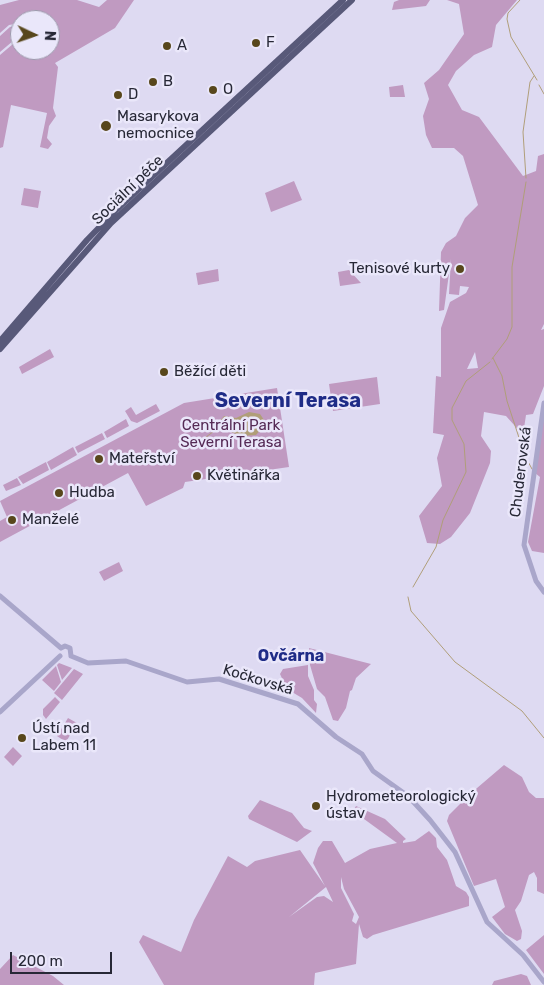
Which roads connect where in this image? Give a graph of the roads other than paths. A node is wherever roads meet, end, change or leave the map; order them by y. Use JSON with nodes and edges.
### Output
{"nodes":[{"id":1,"x":343,"y":0,"type":"edge"},
{"id":2,"x":352,"y":0,"type":"edge"},
{"id":3,"x":0,"y":341,"type":"edge"},
{"id":4,"x":0,"y":349,"type":"edge"},
{"id":5,"x":544,"y":403,"type":"edge"},
{"id":6,"x":544,"y":592,"type":"edge"},
{"id":7,"x":0,"y":596,"type":"edge"},
{"id":8,"x":61,"y":648,"type":"junction"},
{"id":9,"x":60,"y":656,"type":"junction"},
{"id":10,"x":71,"y":656,"type":"junction"},
{"id":11,"x":0,"y":712,"type":"edge"},
{"id":12,"x":544,"y":982,"type":"edge"}],
"edges":[{"from":1,"to":3,"type":"main road","name":"Sociální péče"},
{"from":2,"to":4,"type":"main road","name":"Sociální péče"},
{"from":5,"to":6,"type":"street","name":"Chuderovská"},
{"from":7,"to":8,"type":"street"},
{"from":8,"to":9,"type":"street"},
{"from":8,"to":10,"type":"street"},
{"from":9,"to":10,"type":"street"},
{"from":9,"to":11,"type":"street"},
{"from":10,"to":12,"type":"street","name":"Kočkovská"}]}
